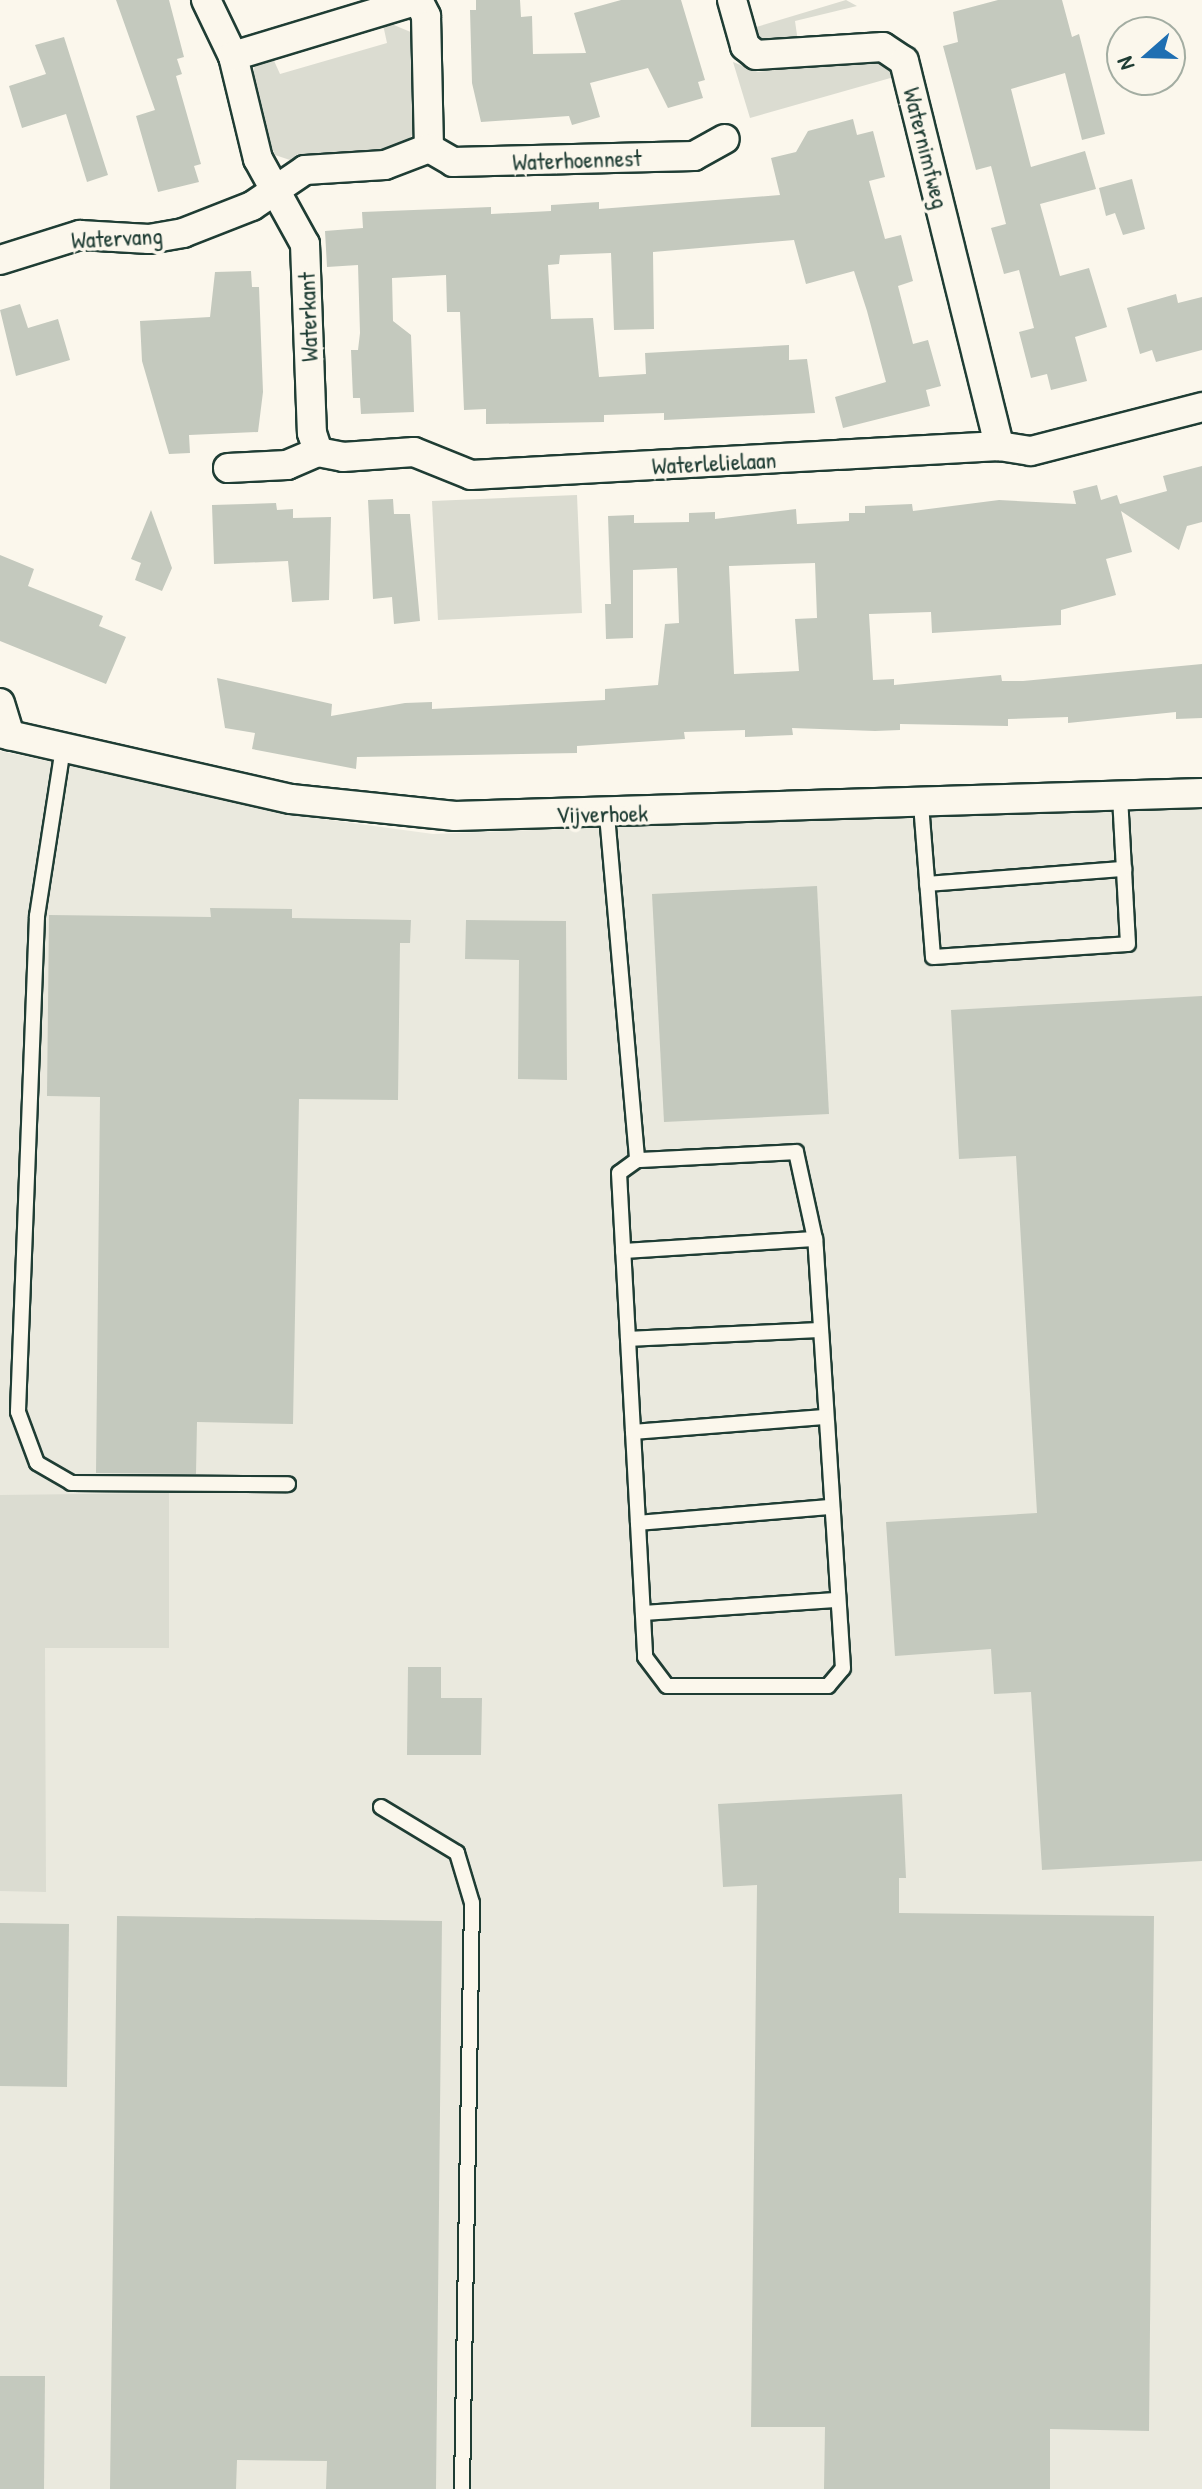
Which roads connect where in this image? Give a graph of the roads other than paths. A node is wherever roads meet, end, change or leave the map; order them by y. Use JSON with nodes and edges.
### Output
{"nodes":[{"id":1,"x":206,"y":0,"type":"edge"},
{"id":2,"x":419,"y":0,"type":"edge"},
{"id":3,"x":732,"y":0,"type":"edge"},
{"id":4,"x":233,"y":56,"type":"junction"},
{"id":5,"x":725,"y":139,"type":"dead end"},
{"id":6,"x":429,"y":148,"type":"junction"},
{"id":7,"x":275,"y":188,"type":"junction"},
{"id":8,"x":0,"y":260,"type":"edge"},
{"id":9,"x":1202,"y":407,"type":"edge"},
{"id":10,"x":999,"y":446,"type":"junction"},
{"id":11,"x":318,"y":452,"type":"junction"},
{"id":12,"x":228,"y":468,"type":"dead end"},
{"id":13,"x":0,"y":703,"type":"edge"},
{"id":14,"x":5,"y":734,"type":"edge"},
{"id":15,"x":63,"y":748,"type":"junction"},
{"id":16,"x":1202,"y":793,"type":"edge"},
{"id":17,"x":1120,"y":796,"type":"junction"},
{"id":18,"x":921,"y":804,"type":"junction"},
{"id":19,"x":607,"y":815,"type":"junction"},
{"id":20,"x":1124,"y":869,"type":"junction"},
{"id":21,"x":927,"y":884,"type":"junction"},
{"id":22,"x":637,"y":1160,"type":"junction"},
{"id":23,"x":815,"y":1239,"type":"junction"},
{"id":24,"x":623,"y":1251,"type":"junction"},
{"id":25,"x":818,"y":1330,"type":"junction"},
{"id":26,"x":628,"y":1339,"type":"junction"},
{"id":27,"x":823,"y":1417,"type":"junction"},
{"id":28,"x":633,"y":1432,"type":"junction"},
{"id":29,"x":288,"y":1484,"type":"dead end"},
{"id":30,"x":828,"y":1507,"type":"junction"},
{"id":31,"x":638,"y":1523,"type":"junction"},
{"id":32,"x":836,"y":1600,"type":"junction"},
{"id":33,"x":643,"y":1613,"type":"junction"},
{"id":34,"x":381,"y":1807,"type":"dead end"},
{"id":35,"x":462,"y":2489,"type":"edge"}],
"edges":[{"from":1,"to":4,"type":"street"},
{"from":2,"to":4,"type":"street"},
{"from":2,"to":6,"type":"street"},
{"from":3,"to":10,"type":"street","name":"Waternimfweg"},
{"from":4,"to":7,"type":"street"},
{"from":5,"to":6,"type":"street","name":"Waterhoennest"},
{"from":6,"to":7,"type":"street"},
{"from":7,"to":8,"type":"street","name":"Watervang"},
{"from":7,"to":11,"type":"street","name":"Waterkant"},
{"from":9,"to":10,"type":"street","name":"Waterlelielaan"},
{"from":10,"to":11,"type":"street","name":"Waterlelielaan"},
{"from":11,"to":12,"type":"street","name":"Waterlelielaan"},
{"from":13,"to":14,"type":"street","name":"Vijverhoek"},
{"from":14,"to":15,"type":"street","name":"Vijverhoek"},
{"from":15,"to":19,"type":"street","name":"Vijverhoek"},
{"from":15,"to":29,"type":"lane"},
{"from":16,"to":17,"type":"street","name":"Vijverhoek"},
{"from":17,"to":18,"type":"street","name":"Vijverhoek"},
{"from":17,"to":20,"type":"lane"},
{"from":18,"to":19,"type":"street","name":"Vijverhoek"},
{"from":18,"to":21,"type":"lane"},
{"from":19,"to":22,"type":"lane"},
{"from":20,"to":21,"type":"lane"},
{"from":20,"to":21,"type":"lane"},
{"from":22,"to":23,"type":"lane"},
{"from":22,"to":24,"type":"lane"},
{"from":23,"to":24,"type":"lane"},
{"from":23,"to":25,"type":"lane"},
{"from":24,"to":26,"type":"lane"},
{"from":25,"to":26,"type":"lane"},
{"from":25,"to":27,"type":"lane"},
{"from":26,"to":28,"type":"lane"},
{"from":27,"to":28,"type":"lane"},
{"from":27,"to":30,"type":"lane"},
{"from":28,"to":31,"type":"lane"},
{"from":30,"to":31,"type":"lane"},
{"from":30,"to":32,"type":"lane"},
{"from":31,"to":33,"type":"lane"},
{"from":32,"to":33,"type":"lane"},
{"from":32,"to":33,"type":"lane"},
{"from":34,"to":35,"type":"lane"}]}
